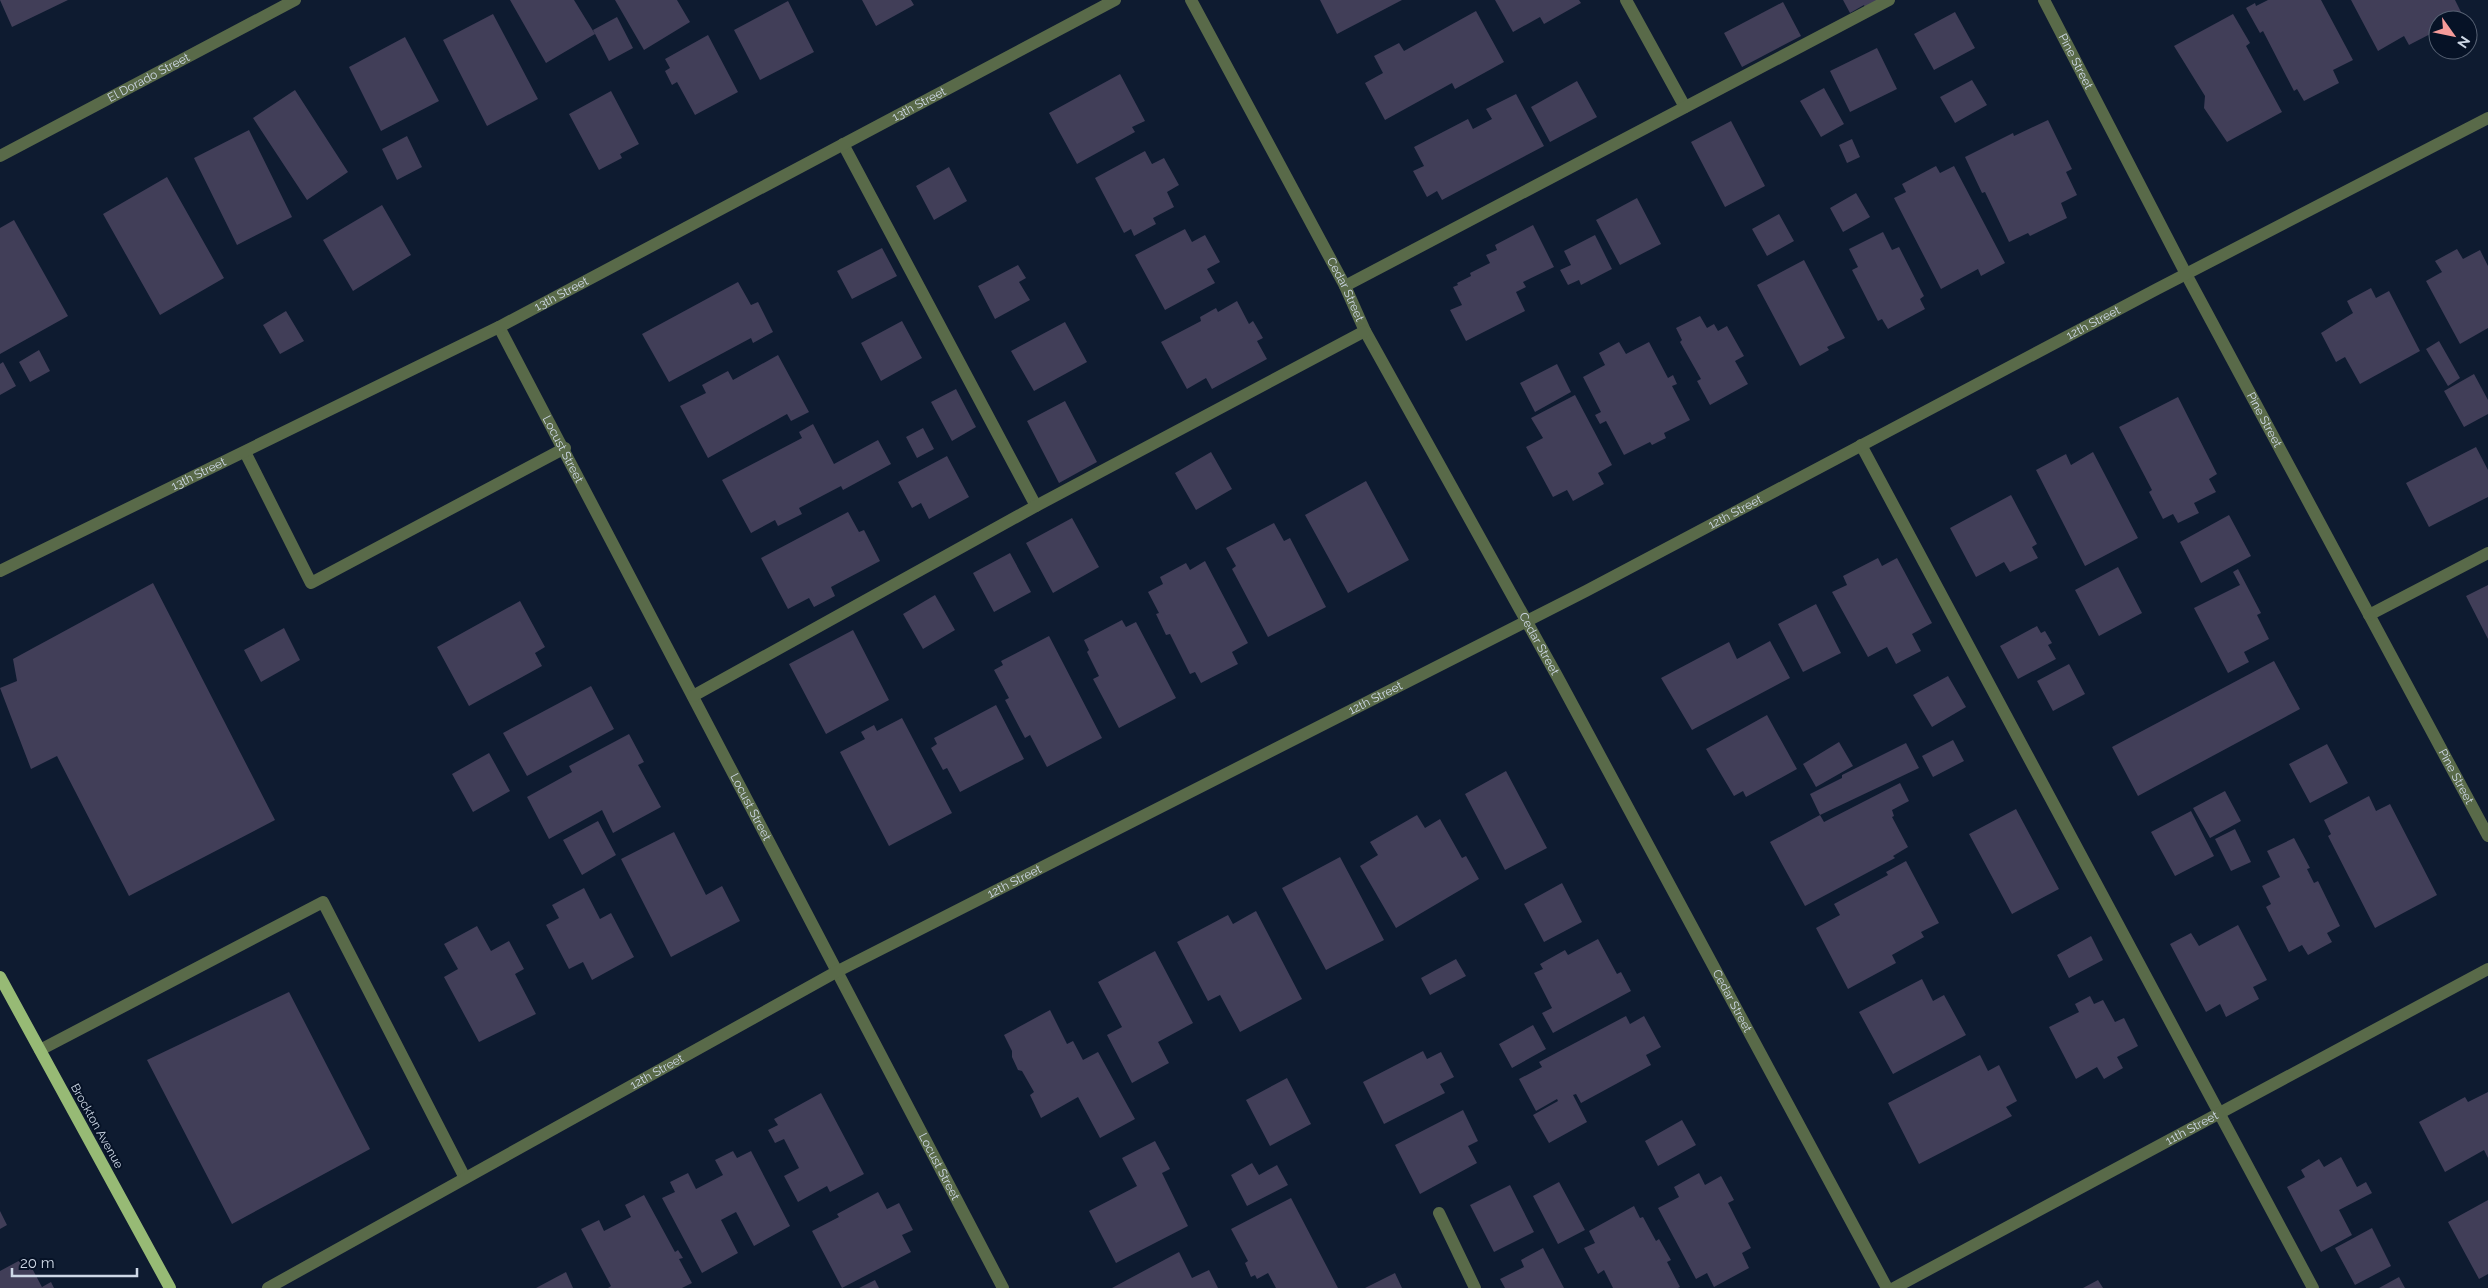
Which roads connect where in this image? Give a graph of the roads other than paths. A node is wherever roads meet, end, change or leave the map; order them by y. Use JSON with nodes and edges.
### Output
{"nodes":[{"id":1,"x":295,"y":0,"type":"edge"},
{"id":2,"x":1115,"y":0,"type":"edge"},
{"id":3,"x":1192,"y":0,"type":"edge"},
{"id":4,"x":1626,"y":0,"type":"edge"},
{"id":5,"x":1889,"y":0,"type":"edge"},
{"id":6,"x":2044,"y":0,"type":"edge"},
{"id":7,"x":1685,"y":107,"type":"junction"},
{"id":8,"x":2488,"y":118,"type":"edge"},
{"id":9,"x":843,"y":144,"type":"junction"},
{"id":10,"x":0,"y":156,"type":"edge"},
{"id":11,"x":2186,"y":274,"type":"junction"},
{"id":12,"x":1345,"y":286,"type":"junction"},
{"id":13,"x":499,"y":327,"type":"junction"},
{"id":14,"x":1365,"y":331,"type":"junction"},
{"id":15,"x":1861,"y":445,"type":"junction"},
{"id":16,"x":565,"y":448,"type":"junction"},
{"id":17,"x":245,"y":452,"type":"junction"},
{"id":18,"x":1036,"y":506,"type":"junction"},
{"id":19,"x":2488,"y":553,"type":"edge"},
{"id":20,"x":0,"y":571,"type":"edge"},
{"id":21,"x":2369,"y":615,"type":"junction"},
{"id":22,"x":1526,"y":621,"type":"junction"},
{"id":23,"x":693,"y":696,"type":"junction"},
{"id":24,"x":2488,"y":836,"type":"edge"},
{"id":25,"x":2488,"y":969,"type":"edge"},
{"id":26,"x":836,"y":972,"type":"junction"},
{"id":27,"x":0,"y":977,"type":"edge"},
{"id":28,"x":40,"y":1050,"type":"junction"},
{"id":29,"x":2219,"y":1114,"type":"junction"},
{"id":30,"x":466,"y":1178,"type":"junction"},
{"id":31,"x":1440,"y":1213,"type":"dead end"},
{"id":32,"x":170,"y":1288,"type":"edge"},
{"id":33,"x":268,"y":1288,"type":"edge"},
{"id":34,"x":1003,"y":1288,"type":"edge"},
{"id":35,"x":1475,"y":1288,"type":"edge"},
{"id":36,"x":1887,"y":1288,"type":"edge"},
{"id":37,"x":1894,"y":1288,"type":"edge"},
{"id":38,"x":2313,"y":1288,"type":"edge"}],
"edges":[{"from":1,"to":10,"type":"street","name":"El Dorado Street"},
{"from":2,"to":9,"type":"street","name":"13th Street"},
{"from":3,"to":12,"type":"street","name":"Cedar Street"},
{"from":4,"to":7,"type":"street"},
{"from":5,"to":7,"type":"street"},
{"from":6,"to":11,"type":"street","name":"Pine Street"},
{"from":7,"to":12,"type":"street"},
{"from":8,"to":11,"type":"street","name":"12th Street"},
{"from":9,"to":13,"type":"street","name":"13th Street"},
{"from":9,"to":18,"type":"street"},
{"from":11,"to":15,"type":"street","name":"12th Street"},
{"from":11,"to":21,"type":"street","name":"Pine Street"},
{"from":12,"to":14,"type":"street","name":"Cedar Street"},
{"from":13,"to":16,"type":"street","name":"Locust Street"},
{"from":13,"to":17,"type":"street","name":"13th Street"},
{"from":14,"to":18,"type":"street"},
{"from":14,"to":22,"type":"street","name":"Cedar Street"},
{"from":15,"to":22,"type":"street","name":"12th Street"},
{"from":15,"to":29,"type":"street"},
{"from":16,"to":17,"type":"street"},
{"from":16,"to":23,"type":"street","name":"Locust Street"},
{"from":17,"to":20,"type":"street","name":"13th Street"},
{"from":18,"to":23,"type":"street"},
{"from":19,"to":21,"type":"street"},
{"from":21,"to":24,"type":"street","name":"Pine Street"},
{"from":22,"to":26,"type":"street","name":"12th Street"},
{"from":22,"to":36,"type":"street","name":"Cedar Street"},
{"from":23,"to":26,"type":"street","name":"Locust Street"},
{"from":25,"to":29,"type":"street","name":"11th Street"},
{"from":26,"to":30,"type":"street","name":"12th Street"},
{"from":26,"to":34,"type":"street","name":"Locust Street"},
{"from":27,"to":28,"type":"main road","name":"Brockton Avenue"},
{"from":28,"to":30,"type":"street"},
{"from":28,"to":32,"type":"main road","name":"Brockton Avenue"},
{"from":29,"to":37,"type":"street","name":"11th Street"},
{"from":29,"to":38,"type":"street"},
{"from":30,"to":33,"type":"street","name":"12th Street"},
{"from":31,"to":35,"type":"street"}]}
